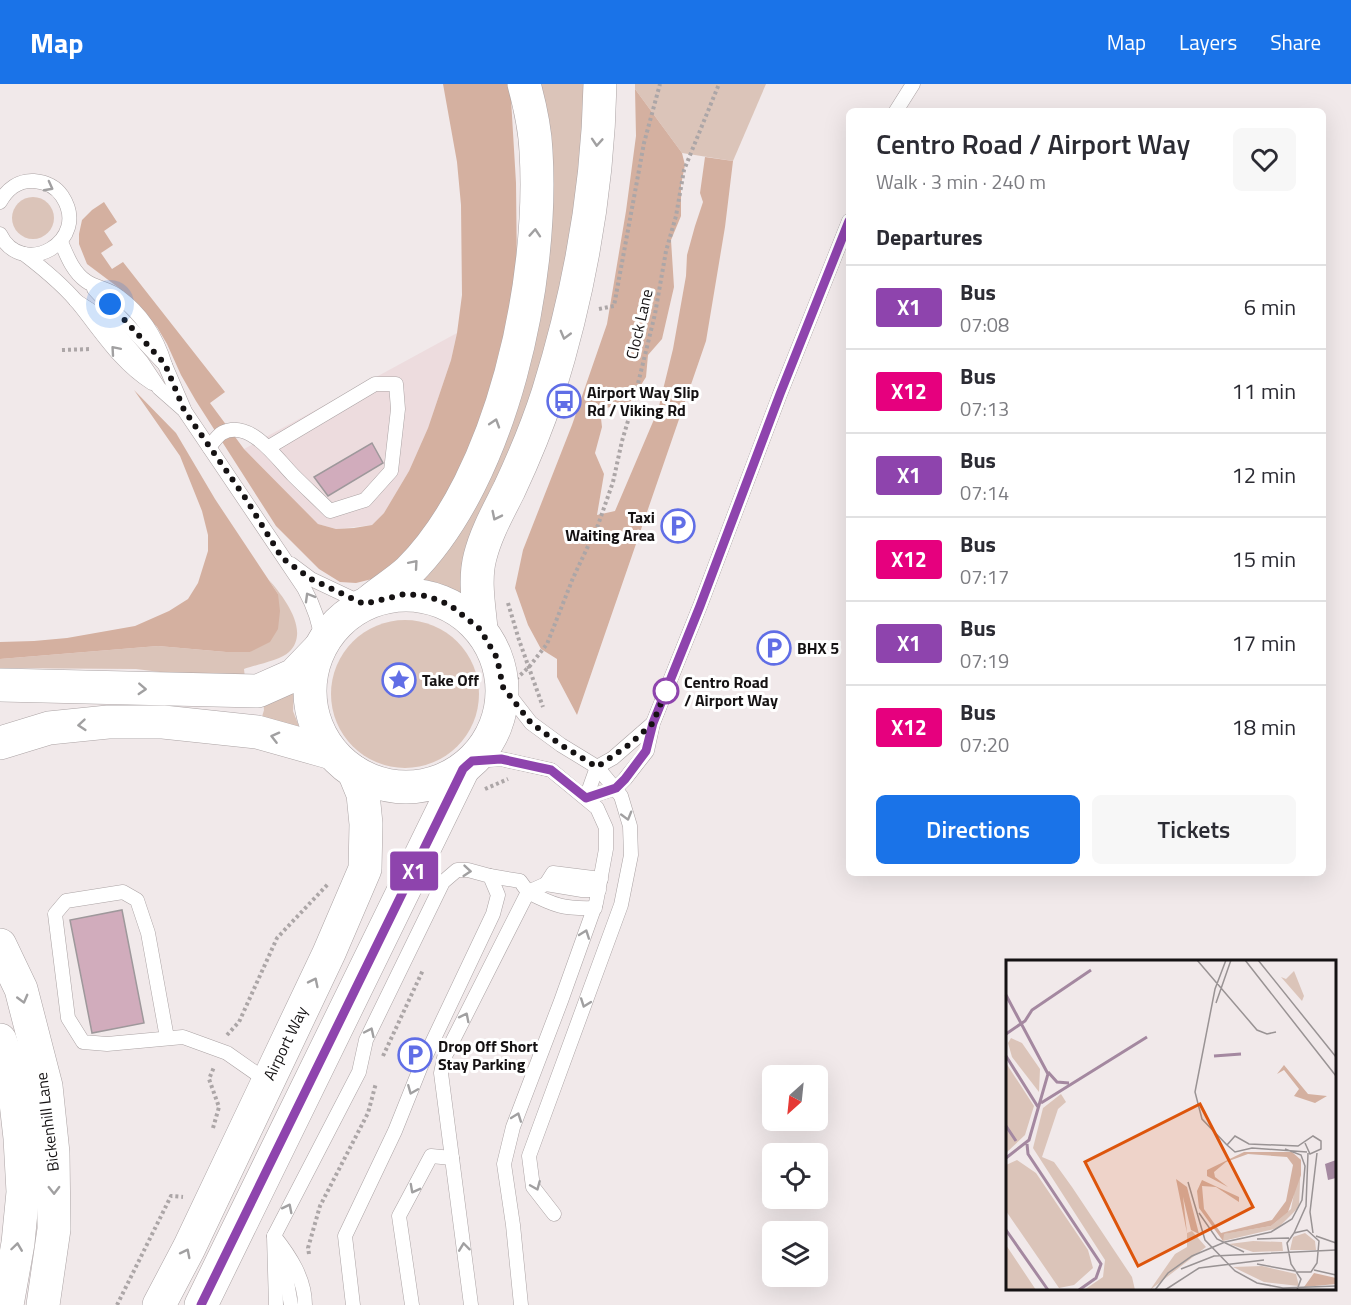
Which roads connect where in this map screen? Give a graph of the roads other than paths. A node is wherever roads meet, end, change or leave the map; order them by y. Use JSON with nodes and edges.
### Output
{"nodes":[{"id":1,"x":524,"y":84,"type":"edge"},
{"id":2,"x":600,"y":84,"type":"edge"},
{"id":3,"x":913,"y":84,"type":"edge"},
{"id":4,"x":898,"y":108,"type":"edge"},
{"id":5,"x":0,"y":202,"type":"edge"},
{"id":6,"x":846,"y":229,"type":"edge"},
{"id":7,"x":0,"y":234,"type":"edge"},
{"id":8,"x":61,"y":243,"type":"junction"},
{"id":9,"x":24,"y":254,"type":"junction"},
{"id":10,"x":184,"y":410,"type":"junction"},
{"id":11,"x":209,"y":447,"type":"junction"},
{"id":12,"x":269,"y":447,"type":"junction"},
{"id":13,"x":282,"y":558,"type":"junction"},
{"id":14,"x":367,"y":603,"type":"junction"},
{"id":15,"x":480,"y":629,"type":"junction"},
{"id":16,"x":320,"y":646,"type":"junction"},
{"id":17,"x":0,"y":685,"type":"edge"},
{"id":18,"x":503,"y":687,"type":"junction"},
{"id":19,"x":653,"y":723,"type":"junction"},
{"id":20,"x":0,"y":743,"type":"edge"},
{"id":21,"x":343,"y":762,"type":"junction"},
{"id":22,"x":468,"y":765,"type":"junction"},
{"id":23,"x":597,"y":767,"type":"junction"},
{"id":24,"x":616,"y":788,"type":"junction"},
{"id":25,"x":586,"y":798,"type":"junction"},
{"id":26,"x":490,"y":876,"type":"junction"},
{"id":27,"x":600,"y":885,"type":"junction"},
{"id":28,"x":528,"y":892,"type":"junction"},
{"id":29,"x":595,"y":908,"type":"junction"},
{"id":30,"x":0,"y":945,"type":"edge"},
{"id":31,"x":167,"y":1038,"type":"junction"},
{"id":32,"x":0,"y":1040,"type":"edge"},
{"id":33,"x":421,"y":1066,"type":"junction"},
{"id":34,"x":441,"y":1073,"type":"junction"},
{"id":35,"x":267,"y":1081,"type":"junction"},
{"id":36,"x":452,"y":1158,"type":"junction"},
{"id":37,"x":554,"y":1214,"type":"dead end"},
{"id":38,"x":274,"y":1236,"type":"junction"},
{"id":39,"x":208,"y":1299,"type":"edge"},
{"id":40,"x":7,"y":1305,"type":"edge"},
{"id":41,"x":43,"y":1305,"type":"edge"},
{"id":42,"x":159,"y":1305,"type":"edge"},
{"id":43,"x":276,"y":1305,"type":"edge"},
{"id":44,"x":291,"y":1305,"type":"edge"},
{"id":45,"x":305,"y":1305,"type":"edge"},
{"id":46,"x":353,"y":1305,"type":"edge"},
{"id":47,"x":412,"y":1305,"type":"edge"},
{"id":48,"x":471,"y":1305,"type":"edge"},
{"id":49,"x":521,"y":1305,"type":"edge"}],
"edges":[{"from":14,"to":1,"type":"main road","one_way":true},
{"from":2,"to":15,"type":"main road","one_way":true},
{"from":3,"to":4,"type":"lane"},
{"from":5,"to":8,"type":"lane","one_way":true},
{"from":6,"to":19,"type":"lane"},
{"from":7,"to":9,"type":"lane"},
{"from":8,"to":9,"type":"lane"},
{"from":8,"to":10,"type":"lane"},
{"from":10,"to":9,"type":"lane","one_way":true},
{"from":10,"to":11,"type":"lane"},
{"from":11,"to":12,"type":"lane"},
{"from":11,"to":13,"type":"lane"},
{"from":12,"to":12,"type":"lane"},
{"from":13,"to":14,"type":"lane"},
{"from":16,"to":13,"type":"lane","one_way":true},
{"from":14,"to":15,"type":"main road"},
{"from":14,"to":16,"type":"main road"},
{"from":15,"to":18,"type":"main road"},
{"from":17,"to":16,"type":"main road","one_way":true},
{"from":16,"to":21,"type":"main road"},
{"from":18,"to":22,"type":"main road"},
{"from":18,"to":23,"type":"lane"},
{"from":19,"to":23,"type":"lane"},
{"from":19,"to":24,"type":"lane"},
{"from":21,"to":20,"type":"main road","one_way":true},
{"from":21,"to":22,"type":"main road"},
{"from":35,"to":21,"type":"main road","name":"Airport Way","one_way":true},
{"from":22,"to":25,"type":"lane"},
{"from":22,"to":39,"type":"main road"},
{"from":23,"to":24,"type":"lane"},
{"from":23,"to":25,"type":"lane"},
{"from":24,"to":25,"type":"lane"},
{"from":24,"to":37,"type":"lane","one_way":true},
{"from":25,"to":27,"type":"lane"},
{"from":26,"to":28,"type":"lane"},
{"from":26,"to":33,"type":"lane"},
{"from":38,"to":26,"type":"lane","one_way":true},
{"from":27,"to":28,"type":"lane"},
{"from":27,"to":29,"type":"lane"},
{"from":28,"to":29,"type":"lane"},
{"from":34,"to":28,"type":"lane","one_way":true},
{"from":49,"to":29,"type":"lane","one_way":true},
{"from":30,"to":41,"type":"main road","name":"Bickenhill Lane","one_way":true},
{"from":31,"to":31,"type":"lane"},
{"from":31,"to":35,"type":"lane"},
{"from":40,"to":32,"type":"main road","name":"Bickenhill Lane","one_way":true},
{"from":33,"to":34,"type":"lane"},
{"from":33,"to":46,"type":"lane","one_way":true},
{"from":34,"to":36,"type":"lane"},
{"from":42,"to":35,"type":"main road","name":"Airport Way","one_way":true},
{"from":36,"to":47,"type":"lane","one_way":true},
{"from":48,"to":36,"type":"lane","one_way":true},
{"from":38,"to":43,"type":"lane"},
{"from":38,"to":44,"type":"lane"},
{"from":38,"to":45,"type":"lane"}]}
